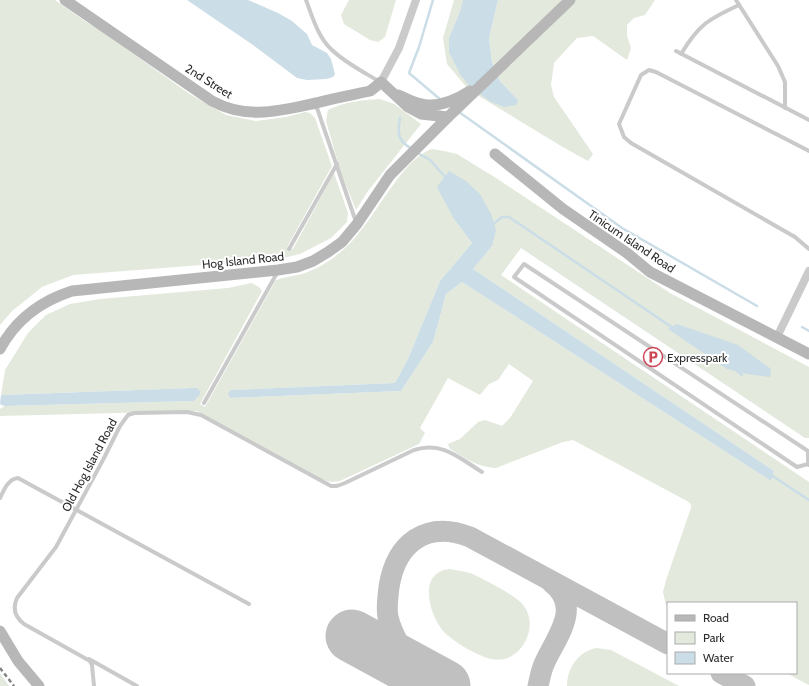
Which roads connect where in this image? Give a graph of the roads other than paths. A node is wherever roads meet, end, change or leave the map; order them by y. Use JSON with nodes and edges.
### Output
{"nodes":[{"id":1,"x":65,"y":0,"type":"edge"},
{"id":2,"x":306,"y":0,"type":"edge"},
{"id":3,"x":416,"y":0,"type":"edge"},
{"id":4,"x":570,"y":0,"type":"edge"},
{"id":5,"x":736,"y":0,"type":"edge"},
{"id":6,"x":739,"y":5,"type":"junction"},
{"id":7,"x":676,"y":51,"type":"dead end"},
{"id":8,"x":681,"y":54,"type":"junction"},
{"id":9,"x":494,"y":74,"type":"junction"},
{"id":10,"x":381,"y":82,"type":"junction"},
{"id":11,"x":394,"y":93,"type":"junction"},
{"id":12,"x":316,"y":102,"type":"junction"},
{"id":13,"x":785,"y":108,"type":"junction"},
{"id":14,"x":450,"y":115,"type":"junction"},
{"id":15,"x":809,"y":120,"type":"edge"},
{"id":16,"x":809,"y":151,"type":"edge"},
{"id":17,"x":495,"y":154,"type":"dead end"},
{"id":18,"x":336,"y":164,"type":"junction"},
{"id":19,"x":357,"y":224,"type":"junction"},
{"id":20,"x":290,"y":249,"type":"dead end"},
{"id":21,"x":809,"y":249,"type":"edge"},
{"id":22,"x":278,"y":270,"type":"junction"},
{"id":23,"x":809,"y":271,"type":"edge"},
{"id":24,"x":777,"y":337,"type":"junction"},
{"id":25,"x":0,"y":349,"type":"edge"},
{"id":26,"x":809,"y":354,"type":"edge"},
{"id":27,"x":204,"y":403,"type":"dead end"},
{"id":28,"x":809,"y":451,"type":"edge"},
{"id":29,"x":808,"y":464,"type":"edge"},
{"id":30,"x":482,"y":472,"type":"dead end"},
{"id":31,"x":0,"y":498,"type":"edge"},
{"id":32,"x":76,"y":510,"type":"junction"},
{"id":33,"x":249,"y":604,"type":"dead end"},
{"id":34,"x":0,"y":631,"type":"edge"},
{"id":35,"x":86,"y":658,"type":"junction"},
{"id":36,"x":39,"y":686,"type":"edge"},
{"id":37,"x":94,"y":686,"type":"edge"},
{"id":38,"x":137,"y":686,"type":"edge"}],
"edges":[{"from":1,"to":12,"type":"street","name":"2nd Street"},
{"from":2,"to":10,"type":"lane"},
{"from":3,"to":10,"type":"street"},
{"from":4,"to":9,"type":"street"},
{"from":5,"to":6,"type":"lane"},
{"from":6,"to":8,"type":"lane"},
{"from":6,"to":13,"type":"lane"},
{"from":7,"to":8,"type":"lane"},
{"from":8,"to":13,"type":"lane"},
{"from":9,"to":11,"type":"street"},
{"from":9,"to":14,"type":"street","name":"Hog Island Road"},
{"from":10,"to":11,"type":"street"},
{"from":10,"to":12,"type":"street","name":"2nd Street"},
{"from":11,"to":14,"type":"street"},
{"from":12,"to":18,"type":"lane"},
{"from":13,"to":15,"type":"lane"},
{"from":14,"to":19,"type":"street","name":"Hog Island Road"},
{"from":16,"to":21,"type":"lane"},
{"from":17,"to":24,"type":"street","name":"Tinicum Island Road"},
{"from":18,"to":19,"type":"lane"},
{"from":18,"to":20,"type":"lane"},
{"from":19,"to":22,"type":"street","name":"Hog Island Road"},
{"from":22,"to":25,"type":"street","name":"Hog Island Road"},
{"from":22,"to":27,"type":"lane"},
{"from":23,"to":24,"type":"street"},
{"from":24,"to":26,"type":"street","name":"Tinicum Island Road"},
{"from":28,"to":29,"type":"lane"},
{"from":28,"to":29,"type":"lane"},
{"from":30,"to":32,"type":"lane","name":"Old Hog Island Road"},
{"from":31,"to":32,"type":"lane"},
{"from":32,"to":33,"type":"lane"},
{"from":32,"to":35,"type":"lane","name":"Old Hog Island Road"},
{"from":34,"to":36,"type":"street"},
{"from":35,"to":37,"type":"lane"},
{"from":35,"to":38,"type":"lane"}]}
